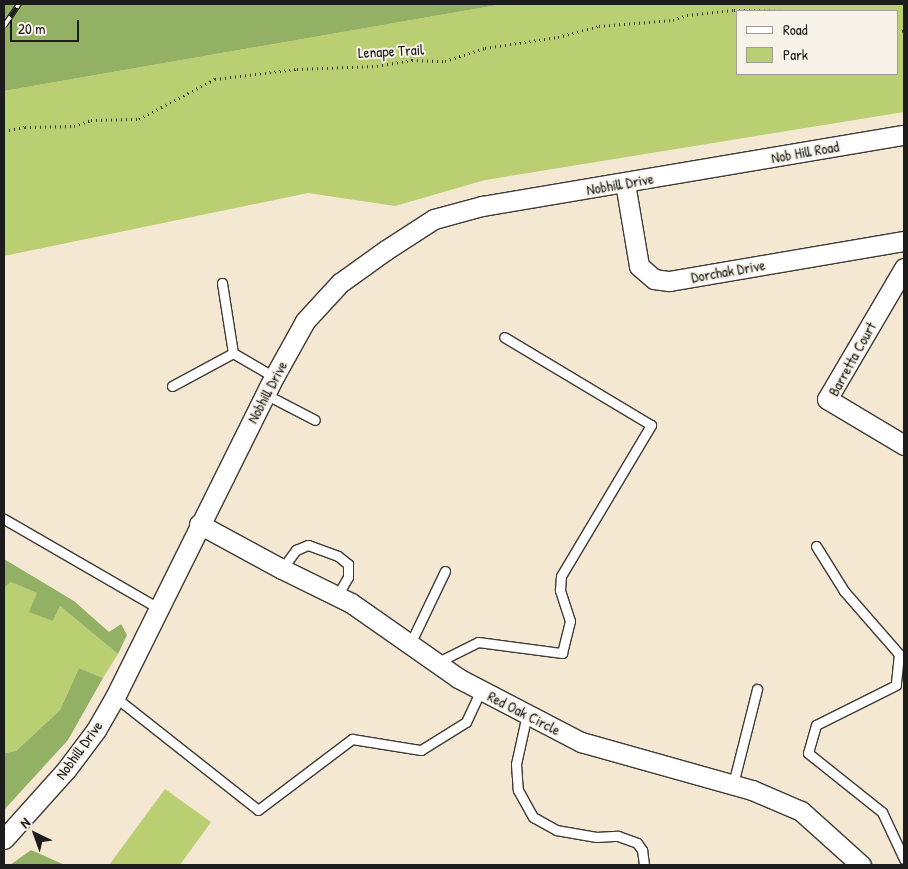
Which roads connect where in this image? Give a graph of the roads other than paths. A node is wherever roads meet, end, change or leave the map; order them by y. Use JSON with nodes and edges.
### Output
{"nodes":[{"id":1,"x":904,"y":135,"type":"edge"},
{"id":2,"x":705,"y":169,"type":"joint"},
{"id":3,"x":625,"y":183,"type":"junction"},
{"id":4,"x":904,"y":241,"type":"edge"},
{"id":5,"x":904,"y":268,"type":"edge"},
{"id":6,"x":222,"y":283,"type":"dead end"},
{"id":7,"x":504,"y":337,"type":"dead end"},
{"id":8,"x":233,"y":353,"type":"junction"},
{"id":9,"x":274,"y":377,"type":"junction"},
{"id":10,"x":172,"y":386,"type":"dead end"},
{"id":11,"x":265,"y":394,"type":"junction"},
{"id":12,"x":315,"y":420,"type":"dead end"},
{"id":13,"x":904,"y":445,"type":"edge"},
{"id":14,"x":4,"y":520,"type":"edge"},
{"id":15,"x":199,"y":524,"type":"junction"},
{"id":16,"x":816,"y":546,"type":"dead end"},
{"id":17,"x":282,"y":569,"type":"junction"},
{"id":18,"x":445,"y":571,"type":"dead end"},
{"id":19,"x":338,"y":596,"type":"junction"},
{"id":20,"x":158,"y":608,"type":"junction"},
{"id":21,"x":410,"y":644,"type":"junction"},
{"id":22,"x":436,"y":663,"type":"junction"},
{"id":23,"x":758,"y":689,"type":"dead end"},
{"id":24,"x":481,"y":690,"type":"junction"},
{"id":25,"x":115,"y":697,"type":"junction"},
{"id":26,"x":526,"y":714,"type":"junction"},
{"id":27,"x":732,"y":784,"type":"junction"},
{"id":28,"x":4,"y":839,"type":"edge"},
{"id":29,"x":904,"y":860,"type":"edge"},
{"id":30,"x":644,"y":865,"type":"edge"},
{"id":31,"x":861,"y":865,"type":"edge"},
{"id":32,"x":899,"y":865,"type":"edge"}],
"edges":[{"from":1,"to":2,"type":"street","name":"Nob Hill Road"},
{"from":2,"to":3,"type":"street","name":"Nobhill Drive"},
{"from":3,"to":4,"type":"street","name":"Dorchak Drive"},
{"from":3,"to":9,"type":"street","name":"Nobhill Drive"},
{"from":5,"to":13,"type":"street","name":"Barretta Court"},
{"from":6,"to":8,"type":"lane"},
{"from":7,"to":22,"type":"lane"},
{"from":8,"to":9,"type":"lane"},
{"from":8,"to":10,"type":"lane"},
{"from":9,"to":11,"type":"street","name":"Nobhill Drive"},
{"from":11,"to":12,"type":"lane"},
{"from":11,"to":15,"type":"street","name":"Nobhill Drive"},
{"from":14,"to":20,"type":"lane"},
{"from":15,"to":17,"type":"street","name":"Red Oak Circle"},
{"from":15,"to":20,"type":"street","name":"Nobhill Drive"},
{"from":16,"to":29,"type":"lane"},
{"from":17,"to":19,"type":"street","name":"Red Oak Circle"},
{"from":17,"to":19,"type":"lane"},
{"from":18,"to":21,"type":"lane"},
{"from":19,"to":21,"type":"street","name":"Red Oak Circle"},
{"from":20,"to":25,"type":"street","name":"Nobhill Drive"},
{"from":21,"to":22,"type":"street","name":"Red Oak Circle"},
{"from":22,"to":24,"type":"street","name":"Red Oak Circle"},
{"from":23,"to":27,"type":"lane"},
{"from":24,"to":25,"type":"lane"},
{"from":24,"to":26,"type":"street","name":"Red Oak Circle"},
{"from":25,"to":28,"type":"street","name":"Nobhill Drive"},
{"from":26,"to":27,"type":"street","name":"Red Oak Circle"},
{"from":26,"to":30,"type":"lane"},
{"from":27,"to":31,"type":"street","name":"Red Oak Circle"},
{"from":29,"to":32,"type":"lane"}]}
